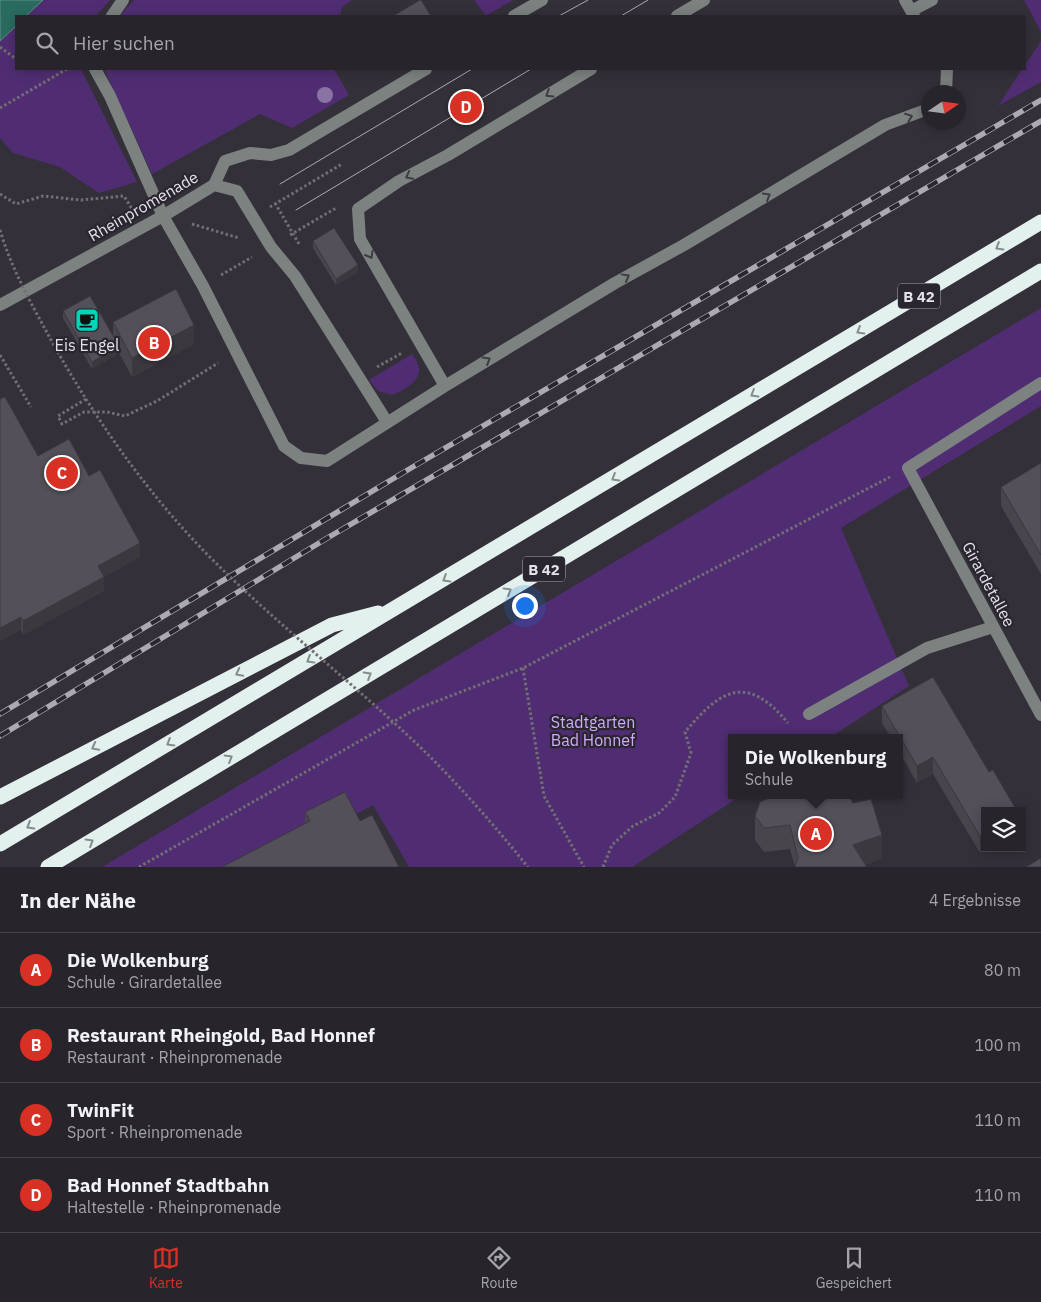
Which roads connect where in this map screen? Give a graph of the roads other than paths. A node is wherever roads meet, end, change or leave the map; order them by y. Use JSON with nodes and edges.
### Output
{"nodes":[{"id":1,"x":123,"y":0,"type":"edge"},
{"id":2,"x":542,"y":0,"type":"edge"},
{"id":3,"x":704,"y":0,"type":"edge"},
{"id":4,"x":932,"y":0,"type":"edge"},
{"id":5,"x":910,"y":9,"type":"edge"},
{"id":6,"x":113,"y":15,"type":"edge"},
{"id":7,"x":516,"y":15,"type":"edge"},
{"id":8,"x":679,"y":15,"type":"edge"},
{"id":9,"x":96,"y":70,"type":"edge"},
{"id":10,"x":424,"y":70,"type":"edge"},
{"id":11,"x":589,"y":70,"type":"edge"},
{"id":12,"x":947,"y":70,"type":"edge"},
{"id":13,"x":946,"y":85,"type":"edge"},
{"id":14,"x":921,"y":112,"type":"edge"},
{"id":15,"x":214,"y":185,"type":"junction"},
{"id":16,"x":163,"y":216,"type":"junction"},
{"id":17,"x":1041,"y":222,"type":"edge"},
{"id":18,"x":1041,"y":271,"type":"edge"},
{"id":19,"x":0,"y":305,"type":"edge"},
{"id":20,"x":1041,"y":383,"type":"edge"},
{"id":21,"x":445,"y":386,"type":"junction"},
{"id":22,"x":387,"y":422,"type":"junction"},
{"id":23,"x":397,"y":608,"type":"junction"},
{"id":24,"x":994,"y":627,"type":"junction"},
{"id":25,"x":809,"y":714,"type":"road end"},
{"id":26,"x":1041,"y":715,"type":"edge"},
{"id":27,"x":0,"y":797,"type":"edge"},
{"id":28,"x":0,"y":844,"type":"edge"},
{"id":29,"x":48,"y":867,"type":"edge"}],
"edges":[{"from":1,"to":6,"type":"street"},
{"from":2,"to":7,"type":"street"},
{"from":3,"to":8,"type":"street"},
{"from":4,"to":5,"type":"street"},
{"from":9,"to":16,"type":"street"},
{"from":10,"to":15,"type":"street","name":"Rheinpromenade"},
{"from":11,"to":21,"type":"street","one_way":true},
{"from":12,"to":13,"type":"street"},
{"from":21,"to":14,"type":"street","one_way":true},
{"from":15,"to":16,"type":"street","name":"Rheinpromenade"},
{"from":15,"to":22,"type":"street"},
{"from":16,"to":19,"type":"street","name":"Rheinpromenade"},
{"from":16,"to":22,"type":"street"},
{"from":17,"to":23,"type":"highway","number":"B 42","one_way":true},
{"from":29,"to":18,"type":"highway","number":"B 42","one_way":true},
{"from":20,"to":24,"type":"street","name":"Girardetallee"},
{"from":21,"to":22,"type":"street"},
{"from":23,"to":27,"type":"highway","one_way":true},
{"from":23,"to":28,"type":"highway","number":"B 42","one_way":true},
{"from":24,"to":25,"type":"street"},
{"from":24,"to":26,"type":"street","name":"Girardetallee"}]}
